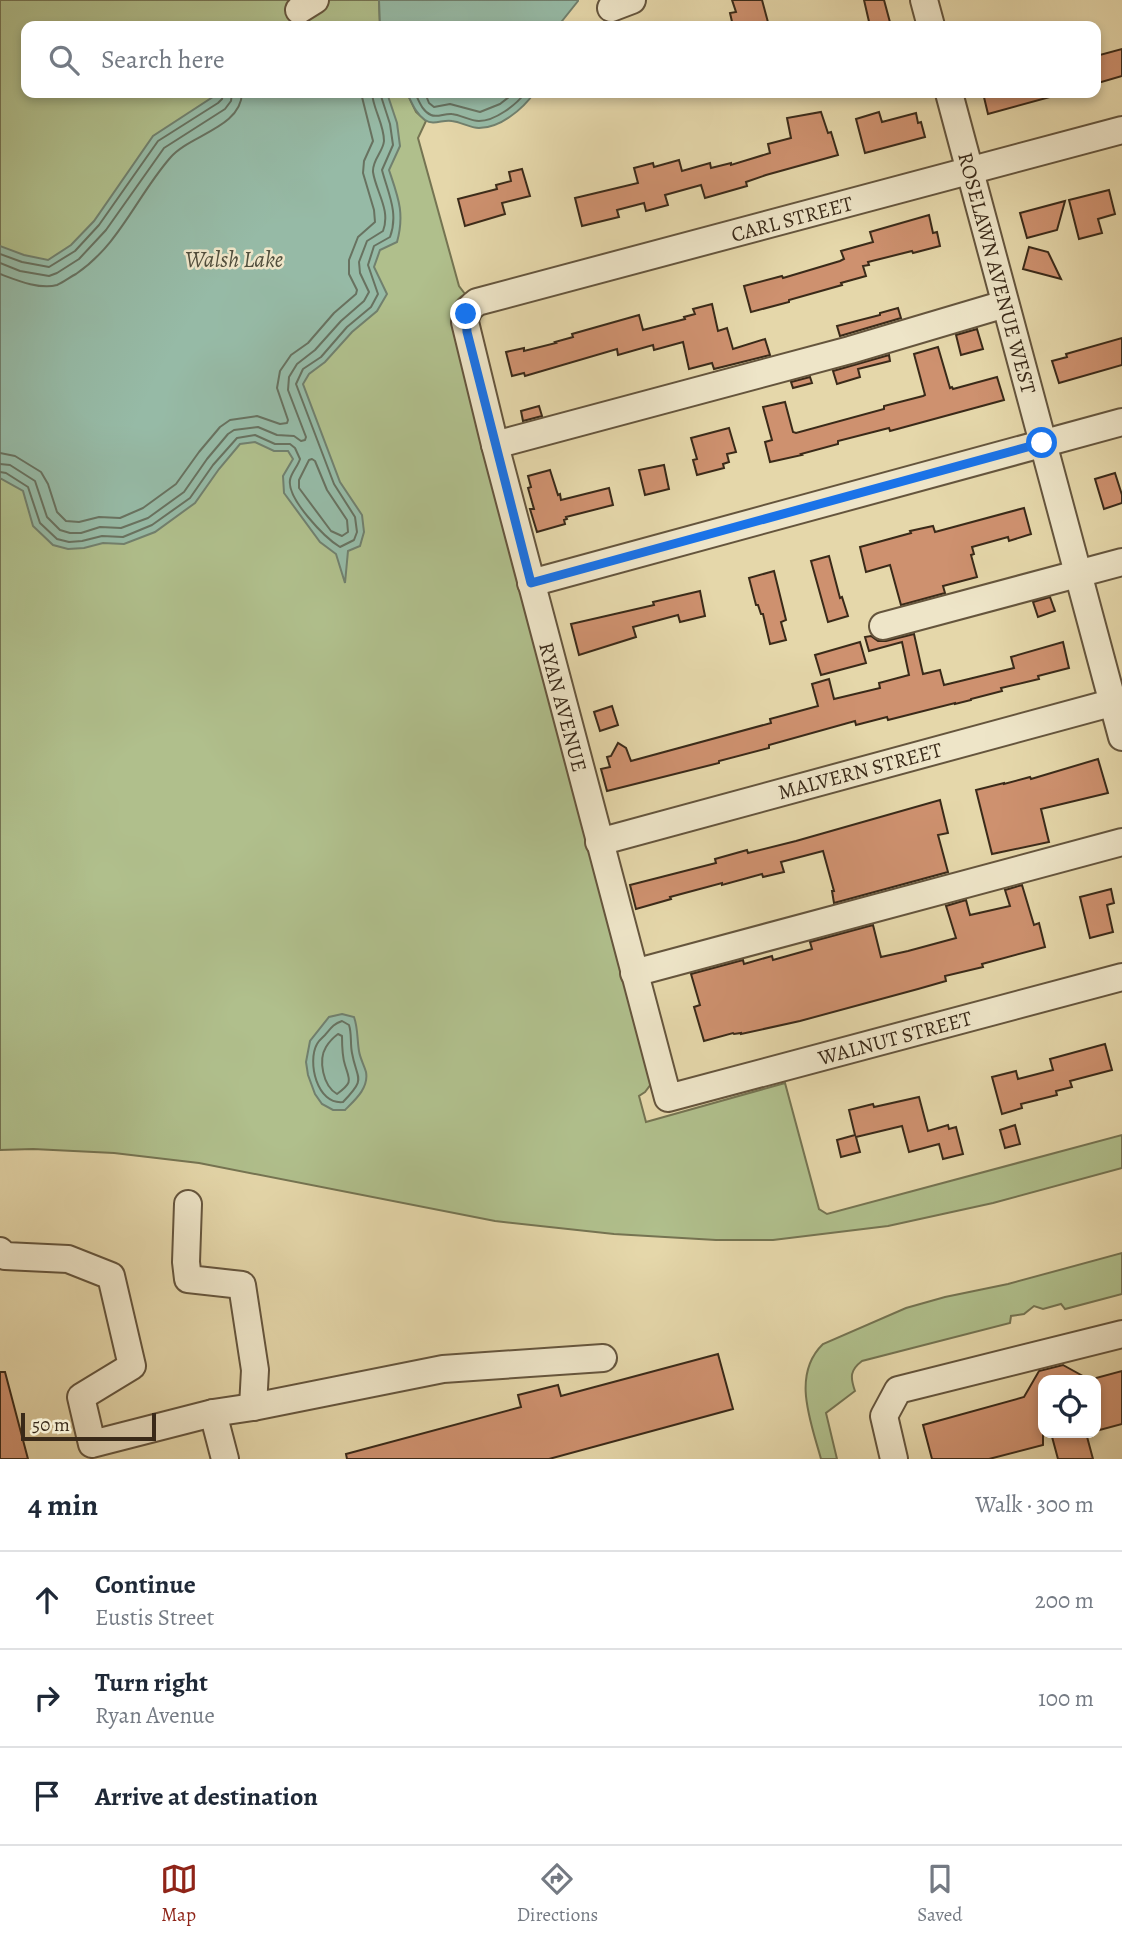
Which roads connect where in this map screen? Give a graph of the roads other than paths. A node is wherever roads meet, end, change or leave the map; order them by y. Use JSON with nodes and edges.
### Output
{"nodes":[{"id":1,"x":924,"y":0,"type":"edge"},
{"id":2,"x":930,"y":21,"type":"edge"},
{"id":3,"x":950,"y":98,"type":"edge"},
{"id":4,"x":1122,"y":130,"type":"edge"},
{"id":5,"x":970,"y":172,"type":"junction"},
{"id":6,"x":1005,"y":304,"type":"junction"},
{"id":7,"x":466,"y":314,"type":"joint"},
{"id":8,"x":1122,"y":422,"type":"edge"},
{"id":9,"x":1042,"y":443,"type":"junction"},
{"id":10,"x":495,"y":446,"type":"junction"},
{"id":11,"x":1122,"y":562,"type":"edge"},
{"id":12,"x":1078,"y":574,"type":"junction"},
{"id":13,"x":531,"y":583,"type":"junction"},
{"id":14,"x":883,"y":626,"type":"dead end"},
{"id":15,"x":1117,"y":701,"type":"edge"},
{"id":16,"x":1122,"y":737,"type":"edge"},
{"id":17,"x":599,"y":842,"type":"junction"},
{"id":18,"x":1122,"y":842,"type":"edge"},
{"id":19,"x":634,"y":974,"type":"junction"},
{"id":20,"x":1122,"y":977,"type":"edge"},
{"id":21,"x":668,"y":1098,"type":"joint"},
{"id":22,"x":188,"y":1204,"type":"dead end"},
{"id":23,"x":0,"y":1251,"type":"edge"},
{"id":24,"x":1122,"y":1334,"type":"edge"},
{"id":25,"x":603,"y":1358,"type":"dead end"},
{"id":26,"x":253,"y":1407,"type":"junction"},
{"id":27,"x":213,"y":1413,"type":"junction"},
{"id":28,"x":225,"y":1459,"type":"edge"},
{"id":29,"x":894,"y":1459,"type":"edge"}],
"edges":[{"from":1,"to":2,"type":"street"},
{"from":3,"to":5,"type":"street","name":"ROSELAWN AVENUE WEST"},
{"from":4,"to":5,"type":"street","name":"CARL STREET"},
{"from":5,"to":6,"type":"street","name":"ROSELAWN AVENUE WEST"},
{"from":5,"to":7,"type":"street","name":"CARL STREET"},
{"from":6,"to":9,"type":"street","name":"ROSELAWN AVENUE WEST"},
{"from":6,"to":10,"type":"street"},
{"from":7,"to":10,"type":"street","name":"RYAN AVENUE"},
{"from":8,"to":9,"type":"street"},
{"from":9,"to":12,"type":"street","name":"ROSELAWN AVENUE WEST"},
{"from":9,"to":13,"type":"street"},
{"from":10,"to":13,"type":"street","name":"RYAN AVENUE"},
{"from":11,"to":12,"type":"street"},
{"from":12,"to":14,"type":"street"},
{"from":12,"to":15,"type":"street","name":"ROSELAWN AVENUE WEST"},
{"from":13,"to":17,"type":"street","name":"RYAN AVENUE"},
{"from":15,"to":16,"type":"street","name":"ROSELAWN AVENUE WEST"},
{"from":15,"to":17,"type":"street","name":"MALVERN STREET"},
{"from":17,"to":19,"type":"street","name":"RYAN AVENUE"},
{"from":18,"to":19,"type":"street"},
{"from":19,"to":21,"type":"street","name":"RYAN AVENUE"},
{"from":20,"to":21,"type":"street","name":"WALNUT STREET"},
{"from":22,"to":26,"type":"street"},
{"from":23,"to":27,"type":"street"},
{"from":24,"to":29,"type":"street"},
{"from":25,"to":26,"type":"street"},
{"from":26,"to":27,"type":"street"},
{"from":27,"to":28,"type":"street"}]}
